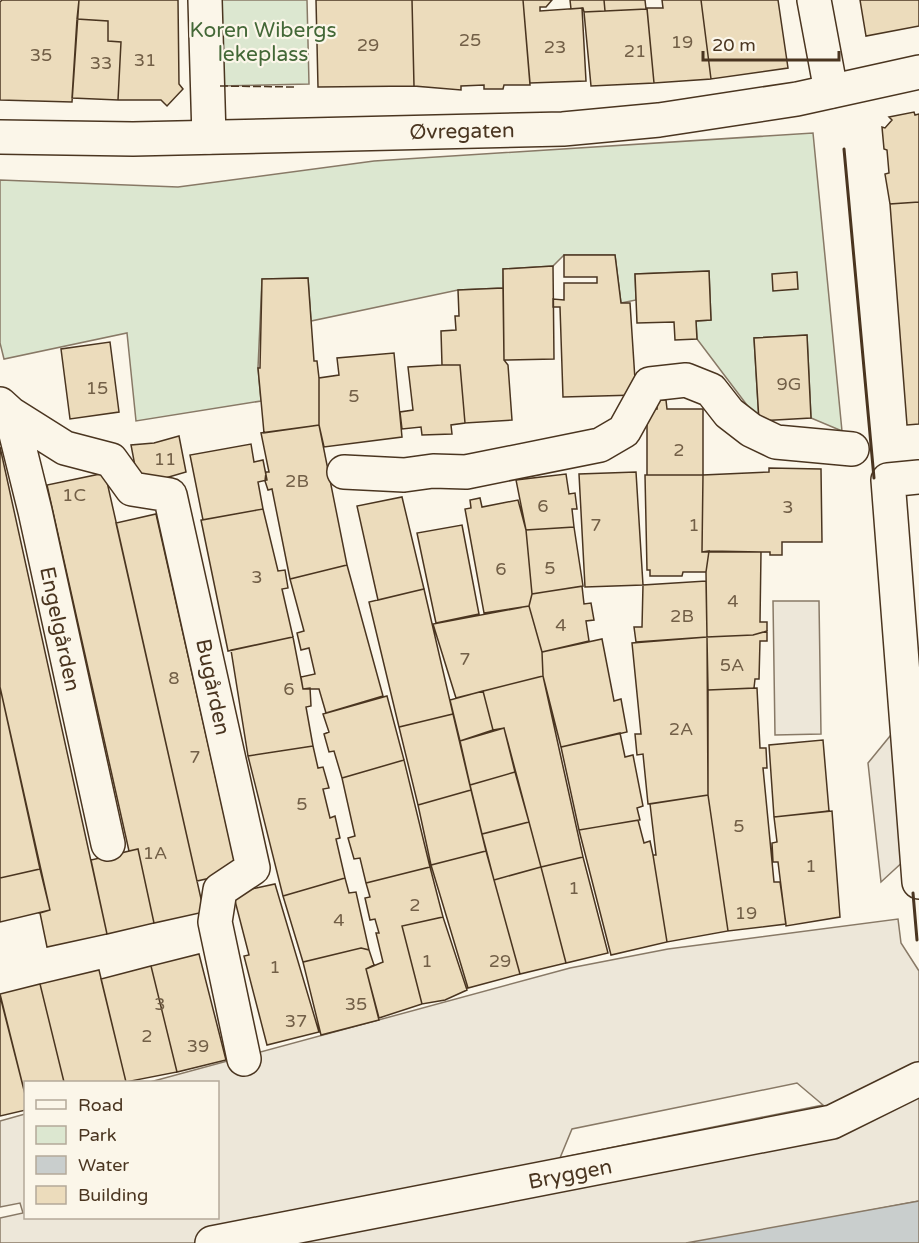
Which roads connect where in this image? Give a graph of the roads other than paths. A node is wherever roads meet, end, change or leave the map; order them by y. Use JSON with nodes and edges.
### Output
{"nodes":[{"id":1,"x":205,"y":0,"type":"edge"},
{"id":2,"x":814,"y":0,"type":"edge"},
{"id":3,"x":919,"y":72,"type":"edge"},
{"id":4,"x":831,"y":91,"type":"junction"},
{"id":5,"x":0,"y":137,"type":"edge"},
{"id":6,"x":209,"y":137,"type":"junction"},
{"id":7,"x":5,"y":409,"type":"edge"},
{"id":8,"x":852,"y":449,"type":"dead end"},
{"id":9,"x":344,"y":472,"type":"dead end"},
{"id":10,"x":904,"y":479,"type":"edge"},
{"id":11,"x":108,"y":844,"type":"dead end"},
{"id":12,"x":919,"y":882,"type":"edge"},
{"id":13,"x":244,"y":1059,"type":"dead end"},
{"id":14,"x":919,"y":1079,"type":"edge"},
{"id":15,"x":212,"y":1243,"type":"edge"}],
"edges":[{"from":1,"to":6,"type":"street"},
{"from":2,"to":4,"type":"street"},
{"from":3,"to":4,"type":"street","name":"Øvregaten"},
{"from":4,"to":6,"type":"street","name":"Øvregaten"},
{"from":5,"to":6,"type":"street","name":"Øvregaten"},
{"from":7,"to":11,"type":"street","name":"Engelgården"},
{"from":7,"to":13,"type":"street","name":"Bugården"},
{"from":8,"to":9,"type":"street"},
{"from":10,"to":12,"type":"street"},
{"from":14,"to":15,"type":"street","name":"Bryggen"}]}
